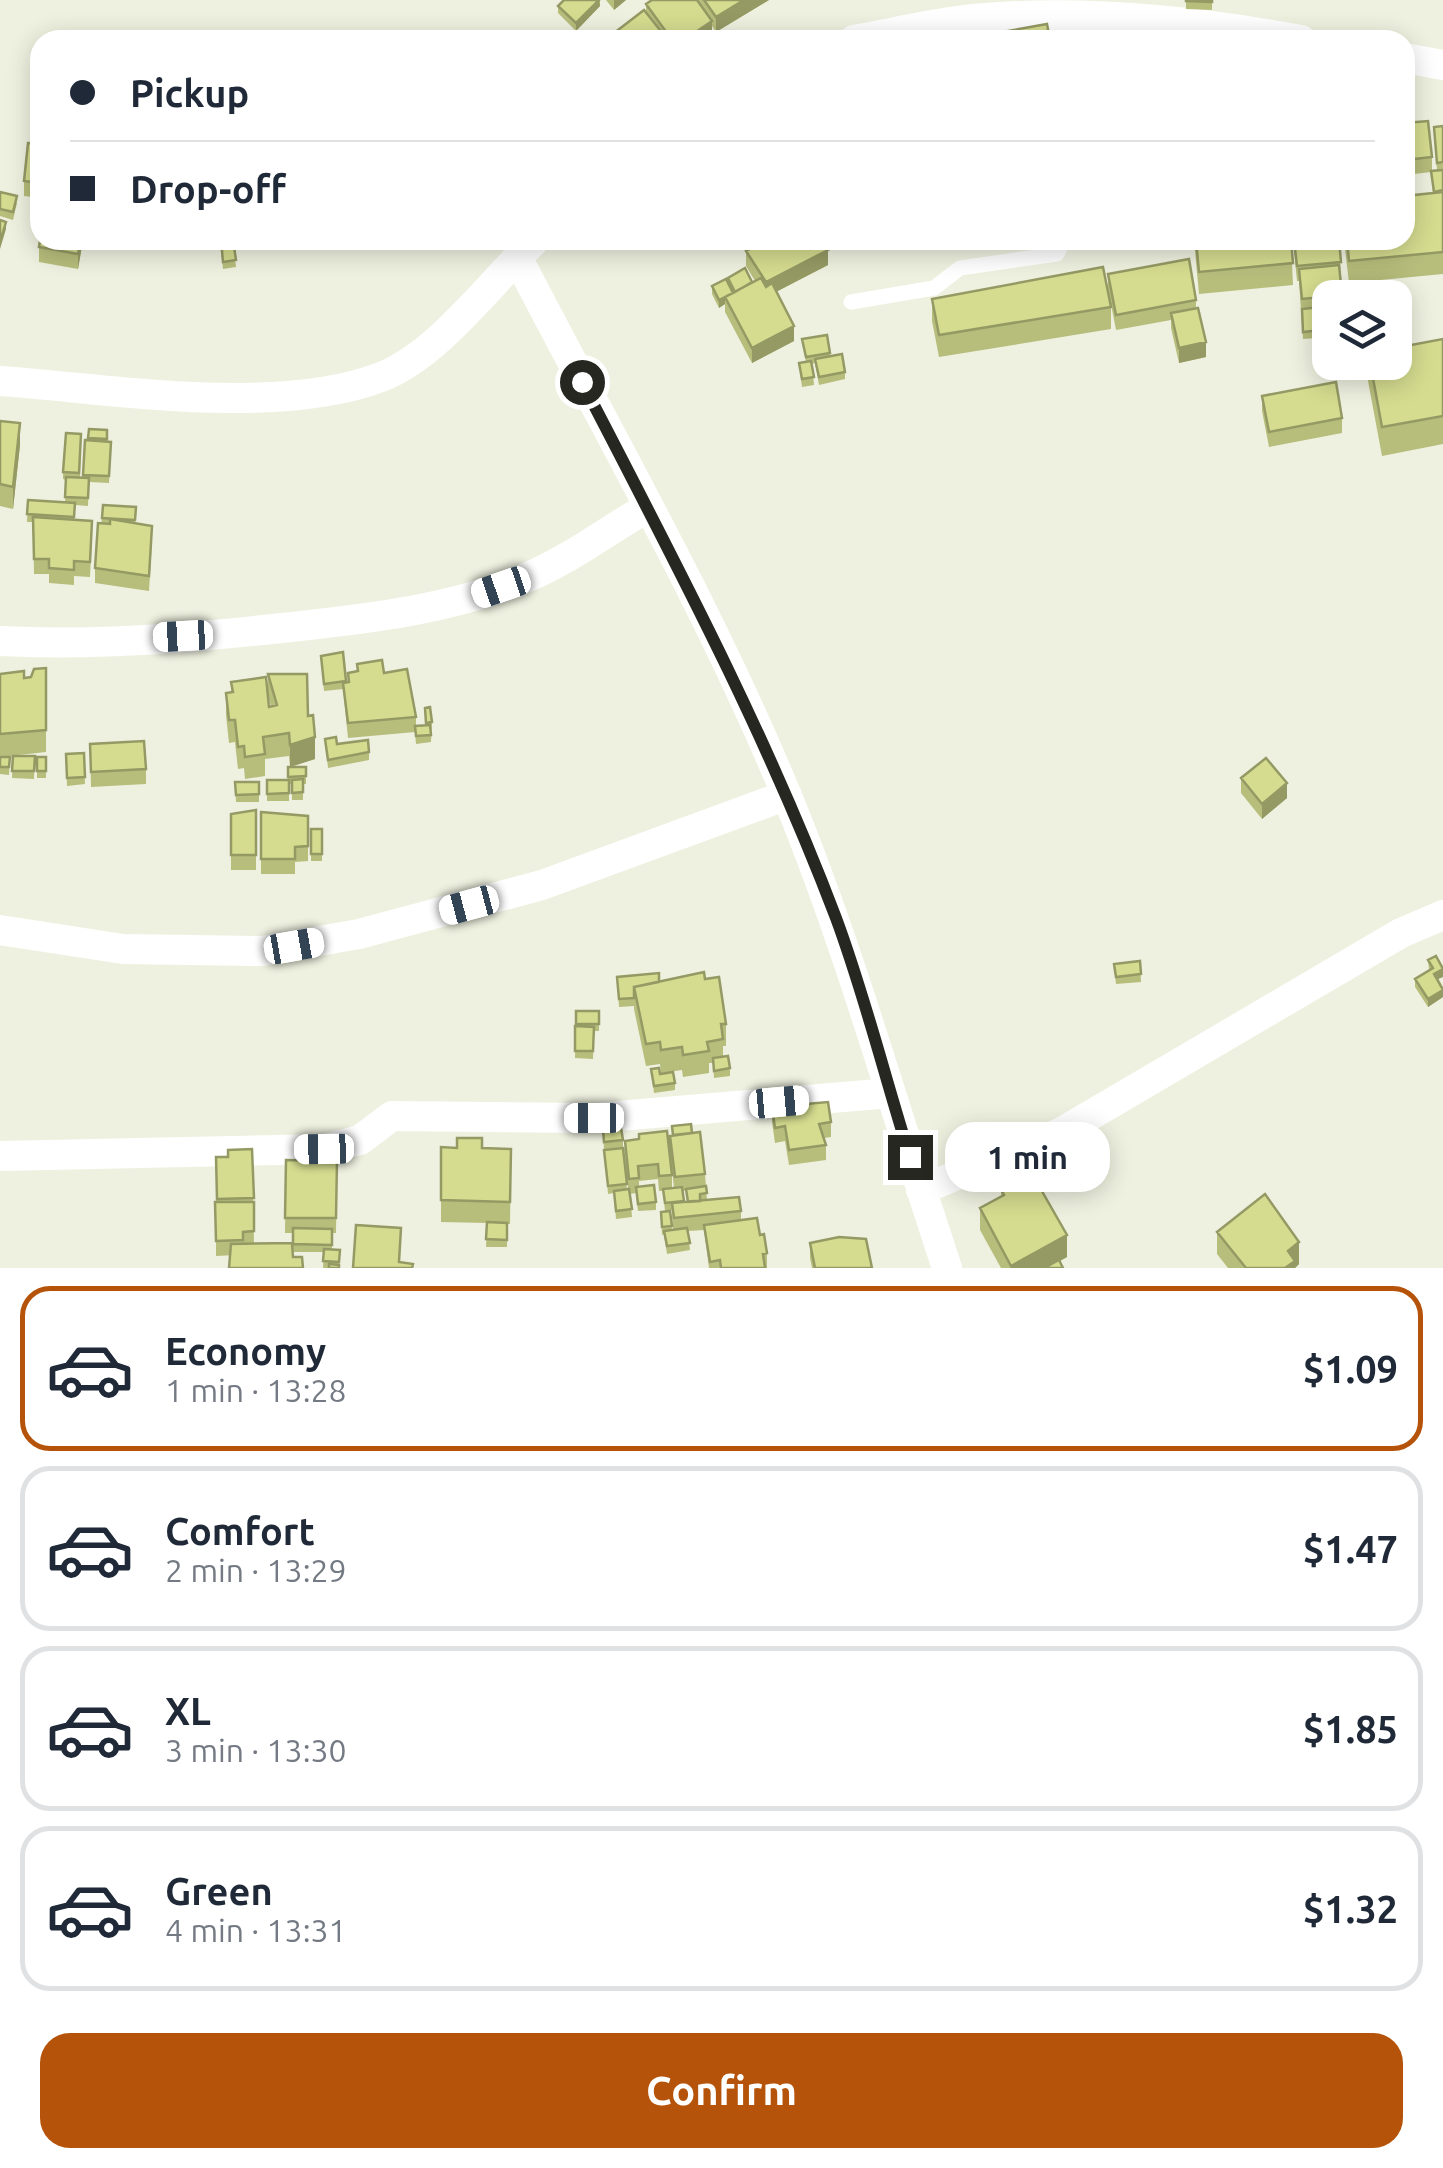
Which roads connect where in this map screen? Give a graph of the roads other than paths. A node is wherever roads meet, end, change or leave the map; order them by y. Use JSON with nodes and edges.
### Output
{"nodes":[{"id":1,"x":1063,"y":15,"type":"edge"},
{"id":2,"x":911,"y":30,"type":"edge"},
{"id":3,"x":1247,"y":30,"type":"edge"},
{"id":4,"x":1415,"y":60,"type":"edge"},
{"id":5,"x":1443,"y":66,"type":"edge"},
{"id":6,"x":525,"y":250,"type":"edge"},
{"id":7,"x":526,"y":250,"type":"edge"},
{"id":8,"x":1060,"y":250,"type":"edge"},
{"id":9,"x":850,"y":302,"type":"dead end"},
{"id":10,"x":0,"y":382,"type":"edge"},
{"id":11,"x":647,"y":508,"type":"junction"},
{"id":12,"x":0,"y":641,"type":"edge"},
{"id":13,"x":786,"y":796,"type":"junction"},
{"id":14,"x":1443,"y":915,"type":"edge"},
{"id":15,"x":0,"y":930,"type":"edge"},
{"id":16,"x":890,"y":1093,"type":"junction"},
{"id":17,"x":0,"y":1156,"type":"edge"},
{"id":18,"x":921,"y":1190,"type":"junction"},
{"id":19,"x":947,"y":1268,"type":"edge"}],
"edges":[{"from":1,"to":2,"type":"street"},
{"from":1,"to":3,"type":"street"},
{"from":4,"to":5,"type":"street"},
{"from":6,"to":10,"type":"street"},
{"from":7,"to":11,"type":"street"},
{"from":8,"to":9,"type":"lane"},
{"from":11,"to":12,"type":"street"},
{"from":11,"to":13,"type":"street"},
{"from":13,"to":15,"type":"street"},
{"from":13,"to":16,"type":"street"},
{"from":14,"to":18,"type":"street"},
{"from":16,"to":17,"type":"street"},
{"from":16,"to":18,"type":"street"},
{"from":18,"to":19,"type":"street"}]}
